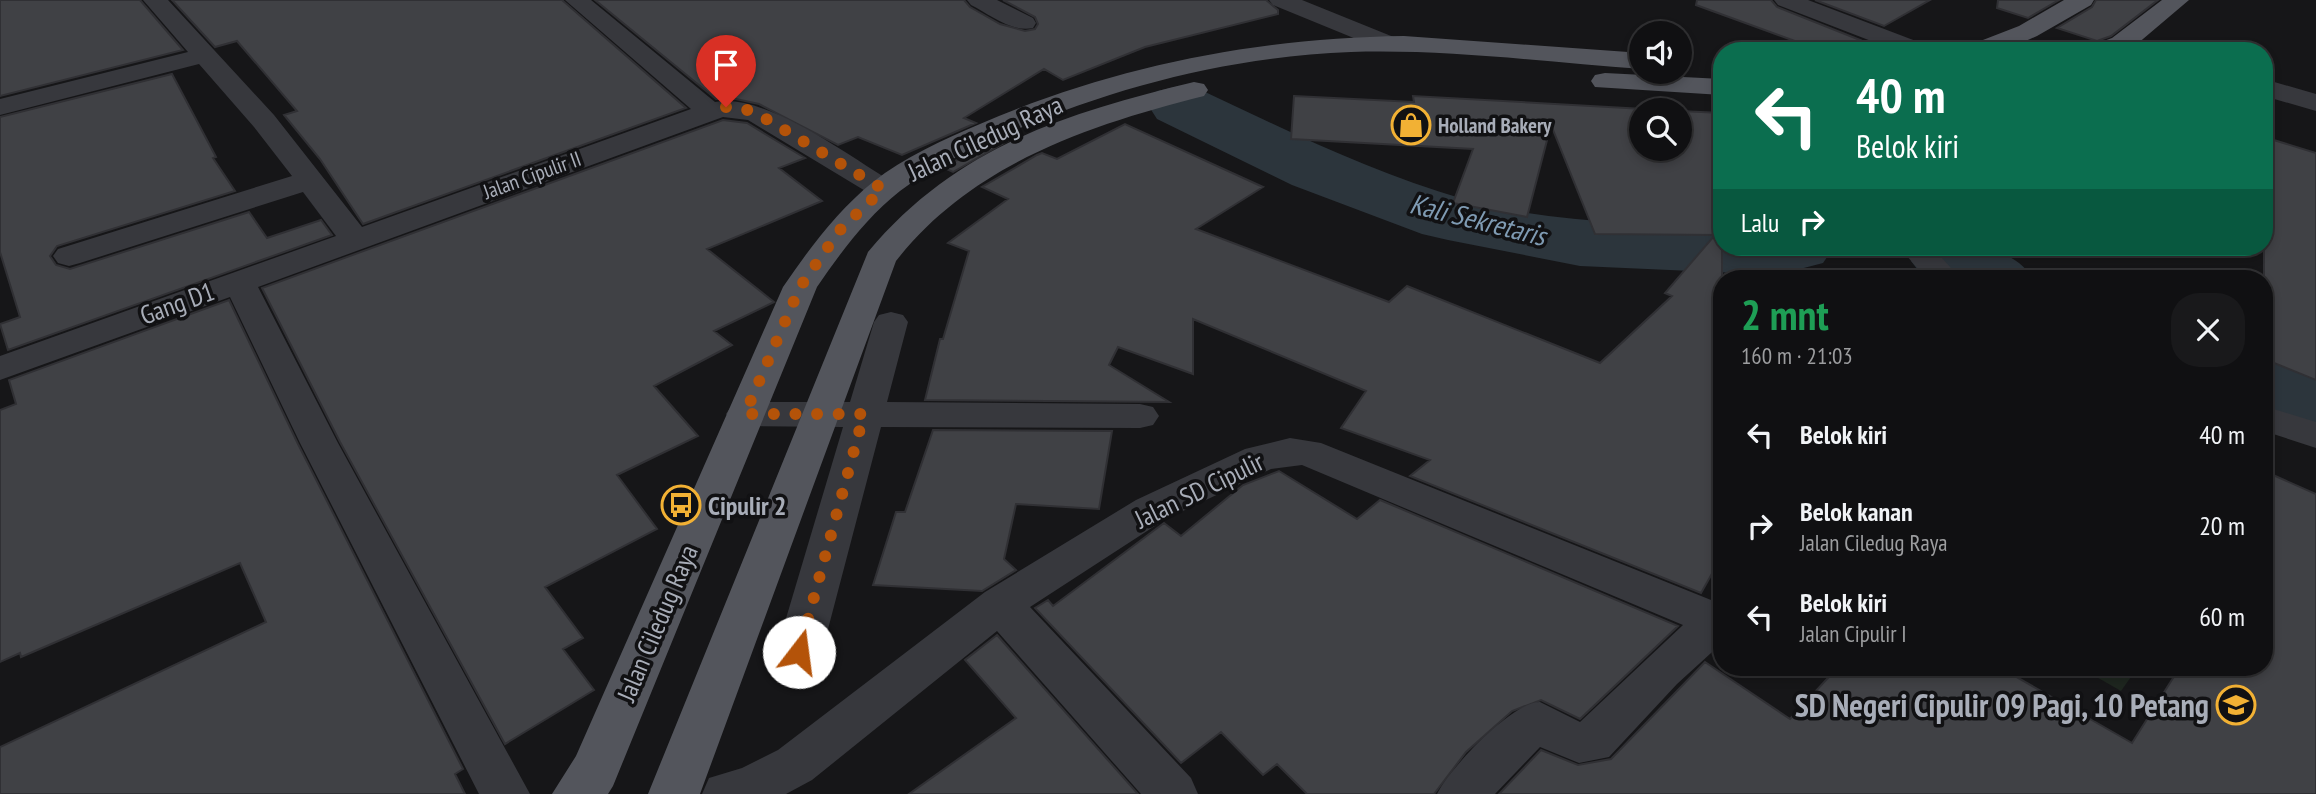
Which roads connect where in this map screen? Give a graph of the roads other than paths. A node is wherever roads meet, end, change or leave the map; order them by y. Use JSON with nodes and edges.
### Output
{"nodes":[{"id":1,"x":155,"y":0,"type":"edge"},
{"id":2,"x":577,"y":0,"type":"edge"},
{"id":3,"x":979,"y":0,"type":"edge"},
{"id":4,"x":1281,"y":0,"type":"edge"},
{"id":5,"x":1786,"y":0,"type":"edge"},
{"id":6,"x":2082,"y":0,"type":"edge"},
{"id":7,"x":2177,"y":0,"type":"edge"},
{"id":8,"x":1024,"y":23,"type":"dead end"},
{"id":9,"x":1896,"y":42,"type":"edge"},
{"id":10,"x":2000,"y":42,"type":"edge"},
{"id":11,"x":2130,"y":42,"type":"edge"},
{"id":12,"x":1392,"y":45,"type":"junction"},
{"id":13,"x":205,"y":55,"type":"junction"},
{"id":14,"x":1629,"y":60,"type":"edge"},
{"id":15,"x":1692,"y":65,"type":"edge"},
{"id":16,"x":1713,"y":66,"type":"edge"},
{"id":17,"x":1713,"y":87,"type":"edge"},
{"id":18,"x":2273,"y":90,"type":"edge"},
{"id":19,"x":2316,"y":103,"type":"edge"},
{"id":20,"x":0,"y":107,"type":"edge"},
{"id":21,"x":710,"y":111,"type":"junction"},
{"id":22,"x":310,"y":180,"type":"junction"},
{"id":23,"x":883,"y":189,"type":"junction"},
{"id":24,"x":355,"y":239,"type":"junction"},
{"id":25,"x":69,"y":256,"type":"dead end"},
{"id":26,"x":1923,"y":256,"type":"edge"},
{"id":27,"x":1937,"y":270,"type":"edge"},
{"id":28,"x":238,"y":280,"type":"junction"},
{"id":29,"x":891,"y":322,"type":"dead end"},
{"id":30,"x":0,"y":369,"type":"edge"},
{"id":31,"x":745,"y":414,"type":"junction"},
{"id":32,"x":820,"y":414,"type":"junction"},
{"id":33,"x":864,"y":414,"type":"junction"},
{"id":34,"x":1139,"y":416,"type":"dead end"},
{"id":35,"x":2273,"y":421,"type":"edge"},
{"id":36,"x":2316,"y":435,"type":"edge"},
{"id":37,"x":1000,"y":604,"type":"junction"},
{"id":38,"x":1713,"y":617,"type":"edge"},
{"id":39,"x":1713,"y":625,"type":"edge"},
{"id":40,"x":799,"y":652,"type":"dead end"},
{"id":41,"x":505,"y":794,"type":"edge"},
{"id":42,"x":578,"y":794,"type":"edge"},
{"id":43,"x":674,"y":794,"type":"edge"},
{"id":44,"x":727,"y":794,"type":"edge"},
{"id":45,"x":1173,"y":794,"type":"edge"},
{"id":46,"x":1462,"y":794,"type":"edge"}],
"edges":[{"from":1,"to":13,"type":"street"},
{"from":2,"to":21,"type":"street"},
{"from":3,"to":8,"type":"street"},
{"from":4,"to":12,"type":"street"},
{"from":5,"to":9,"type":"street"},
{"from":6,"to":10,"type":"main road"},
{"from":7,"to":11,"type":"main road"},
{"from":12,"to":14,"type":"main road","name":"Jalan Ciledug Raya"},
{"from":12,"to":23,"type":"main road","name":"Jalan Ciledug Raya"},
{"from":13,"to":20,"type":"street"},
{"from":13,"to":22,"type":"street"},
{"from":15,"to":16,"type":"main road"},
{"from":17,"to":32,"type":"main road","name":"Jalan Ciledug Raya"},
{"from":18,"to":19,"type":"street"},
{"from":21,"to":23,"type":"street","name":"Jalan Cipulir II"},
{"from":21,"to":24,"type":"street","name":"Jalan Cipulir II"},
{"from":22,"to":24,"type":"street"},
{"from":22,"to":25,"type":"street"},
{"from":23,"to":31,"type":"main road","name":"Jalan Ciledug Raya"},
{"from":24,"to":28,"type":"street","name":"Gang D1"},
{"from":26,"to":27,"type":"street"},
{"from":28,"to":30,"type":"street","name":"Gang D1"},
{"from":28,"to":41,"type":"street"},
{"from":29,"to":33,"type":"street"},
{"from":31,"to":32,"type":"street"},
{"from":31,"to":42,"type":"main road","name":"Jalan Ciledug Raya"},
{"from":32,"to":33,"type":"street"},
{"from":32,"to":43,"type":"main road","name":"Jalan Ciledug Raya"},
{"from":33,"to":34,"type":"street"},
{"from":33,"to":40,"type":"street"},
{"from":35,"to":36,"type":"street"},
{"from":37,"to":38,"type":"street","name":"Jalan SD Cipulir"},
{"from":37,"to":44,"type":"street","name":"Jalan SD Cipulir"},
{"from":37,"to":45,"type":"street"},
{"from":39,"to":46,"type":"street"}]}
